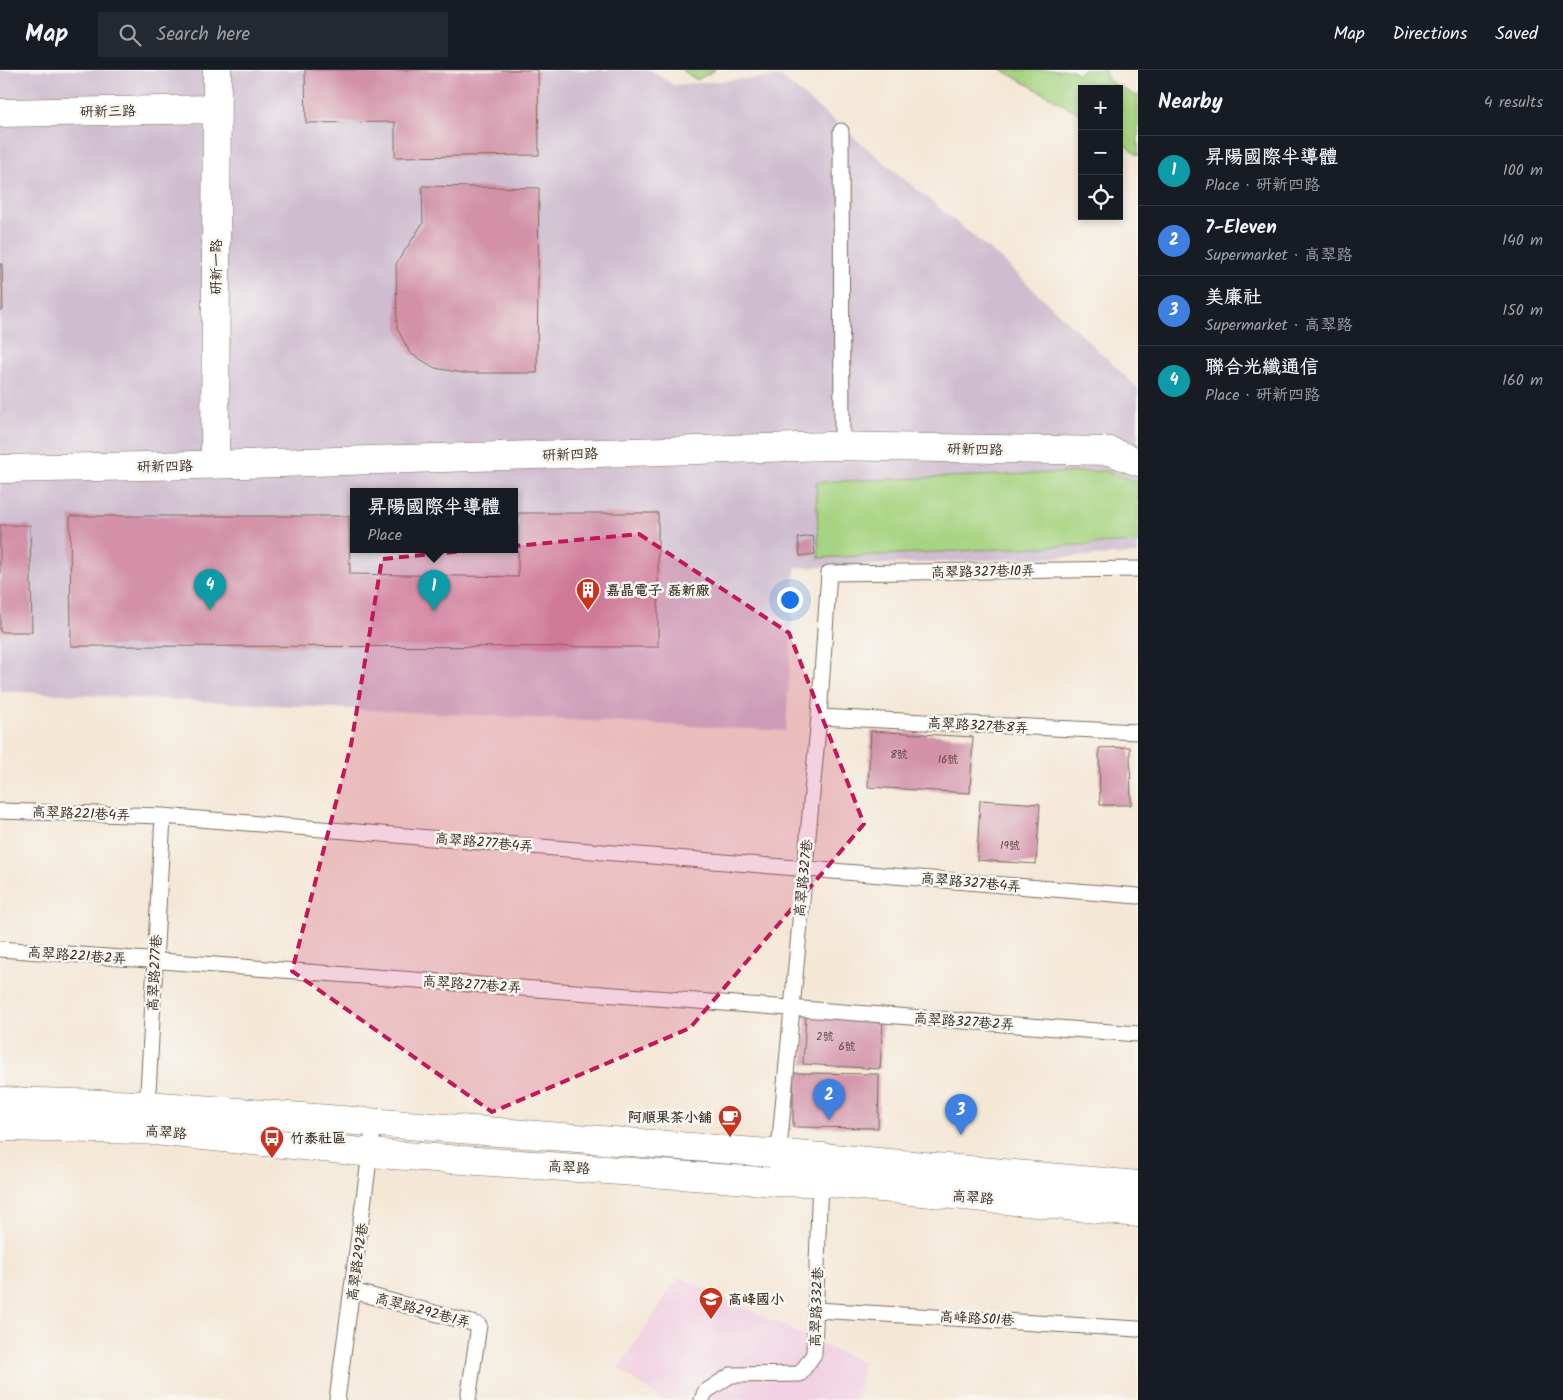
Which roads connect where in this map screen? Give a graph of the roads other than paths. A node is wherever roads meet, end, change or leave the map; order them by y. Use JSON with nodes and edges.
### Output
{"nodes":[{"id":1,"x":217,"y":70,"type":"edge"},
{"id":2,"x":216,"y":110,"type":"junction"},
{"id":3,"x":0,"y":113,"type":"edge"},
{"id":4,"x":841,"y":131,"type":"dead end"},
{"id":5,"x":842,"y":446,"type":"junction"},
{"id":6,"x":1138,"y":462,"type":"edge"},
{"id":7,"x":215,"y":465,"type":"junction"},
{"id":8,"x":0,"y":470,"type":"edge"},
{"id":9,"x":1138,"y":569,"type":"edge"},
{"id":10,"x":828,"y":573,"type":"joint"},
{"id":11,"x":819,"y":717,"type":"junction"},
{"id":12,"x":1138,"y":732,"type":"edge"},
{"id":13,"x":0,"y":811,"type":"edge"},
{"id":14,"x":163,"y":816,"type":"junction"},
{"id":15,"x":804,"y":868,"type":"junction"},
{"id":16,"x":1138,"y":896,"type":"edge"},
{"id":17,"x":0,"y":949,"type":"edge"},
{"id":18,"x":154,"y":961,"type":"junction"},
{"id":19,"x":790,"y":1007,"type":"junction"},
{"id":20,"x":1138,"y":1034,"type":"edge"},
{"id":21,"x":0,"y":1101,"type":"edge"},
{"id":22,"x":146,"y":1118,"type":"junction"},
{"id":23,"x":374,"y":1123,"type":"junction"},
{"id":24,"x":0,"y":1127,"type":"edge"},
{"id":25,"x":372,"y":1152,"type":"junction"},
{"id":26,"x":778,"y":1155,"type":"junction"},
{"id":27,"x":821,"y":1170,"type":"junction"},
{"id":28,"x":776,"y":1182,"type":"junction"},
{"id":29,"x":1138,"y":1185,"type":"edge"},
{"id":30,"x":1138,"y":1213,"type":"edge"},
{"id":31,"x":353,"y":1291,"type":"junction"},
{"id":32,"x":816,"y":1310,"type":"junction"},
{"id":33,"x":1138,"y":1329,"type":"edge"},
{"id":34,"x":337,"y":1400,"type":"edge"},
{"id":35,"x":468,"y":1400,"type":"edge"},
{"id":36,"x":702,"y":1400,"type":"edge"}],
"edges":[{"from":1,"to":2,"type":"street","name":"研新一路"},
{"from":2,"to":3,"type":"street","name":"研新三路"},
{"from":2,"to":7,"type":"street","name":"研新一路"},
{"from":4,"to":5,"type":"lane"},
{"from":5,"to":6,"type":"street","name":"研新四路"},
{"from":5,"to":7,"type":"street","name":"研新四路"},
{"from":7,"to":8,"type":"street","name":"研新四路"},
{"from":9,"to":10,"type":"lane","name":"高翠路327巷10弄"},
{"from":10,"to":11,"type":"lane","name":"高翠路327巷"},
{"from":11,"to":12,"type":"lane","name":"高翠路327巷8弄"},
{"from":11,"to":15,"type":"lane","name":"高翠路327巷"},
{"from":13,"to":14,"type":"lane","name":"高翠路221巷4弄"},
{"from":14,"to":15,"type":"lane","name":"高翠路277巷4弄"},
{"from":14,"to":18,"type":"lane","name":"高翠路277巷"},
{"from":15,"to":16,"type":"lane","name":"高翠路327巷4弄"},
{"from":15,"to":19,"type":"lane","name":"高翠路327巷"},
{"from":17,"to":18,"type":"lane","name":"高翠路221巷2弄"},
{"from":18,"to":19,"type":"lane","name":"高翠路277巷2弄"},
{"from":18,"to":22,"type":"lane","name":"高翠路277巷"},
{"from":19,"to":20,"type":"lane","name":"高翠路327巷2弄"},
{"from":19,"to":26,"type":"lane","name":"高翠路327巷"},
{"from":21,"to":22,"type":"street","name":"高翠路"},
{"from":22,"to":23,"type":"street","name":"高翠路"},
{"from":22,"to":24,"type":"street","name":"高翠路"},
{"from":22,"to":25,"type":"street","name":"高翠路"},
{"from":23,"to":25,"type":"lane","name":"高翠路292巷"},
{"from":23,"to":26,"type":"street","name":"高翠路"},
{"from":25,"to":28,"type":"street","name":"高翠路"},
{"from":25,"to":31,"type":"lane","name":"高翠路292巷"},
{"from":26,"to":27,"type":"street","name":"高翠路"},
{"from":26,"to":28,"type":"lane","name":"高翠路327巷"},
{"from":27,"to":28,"type":"street","name":"高翠路"},
{"from":27,"to":29,"type":"street","name":"高翠路"},
{"from":27,"to":30,"type":"street","name":"高翠路"},
{"from":27,"to":32,"type":"lane","name":"高翠路332巷"},
{"from":31,"to":34,"type":"lane","name":"高翠路292巷"},
{"from":31,"to":35,"type":"lane","name":"高翠路292巷1弄"},
{"from":32,"to":33,"type":"lane","name":"高峰路501巷"},
{"from":32,"to":36,"type":"lane","name":"高翠路332巷"}]}
